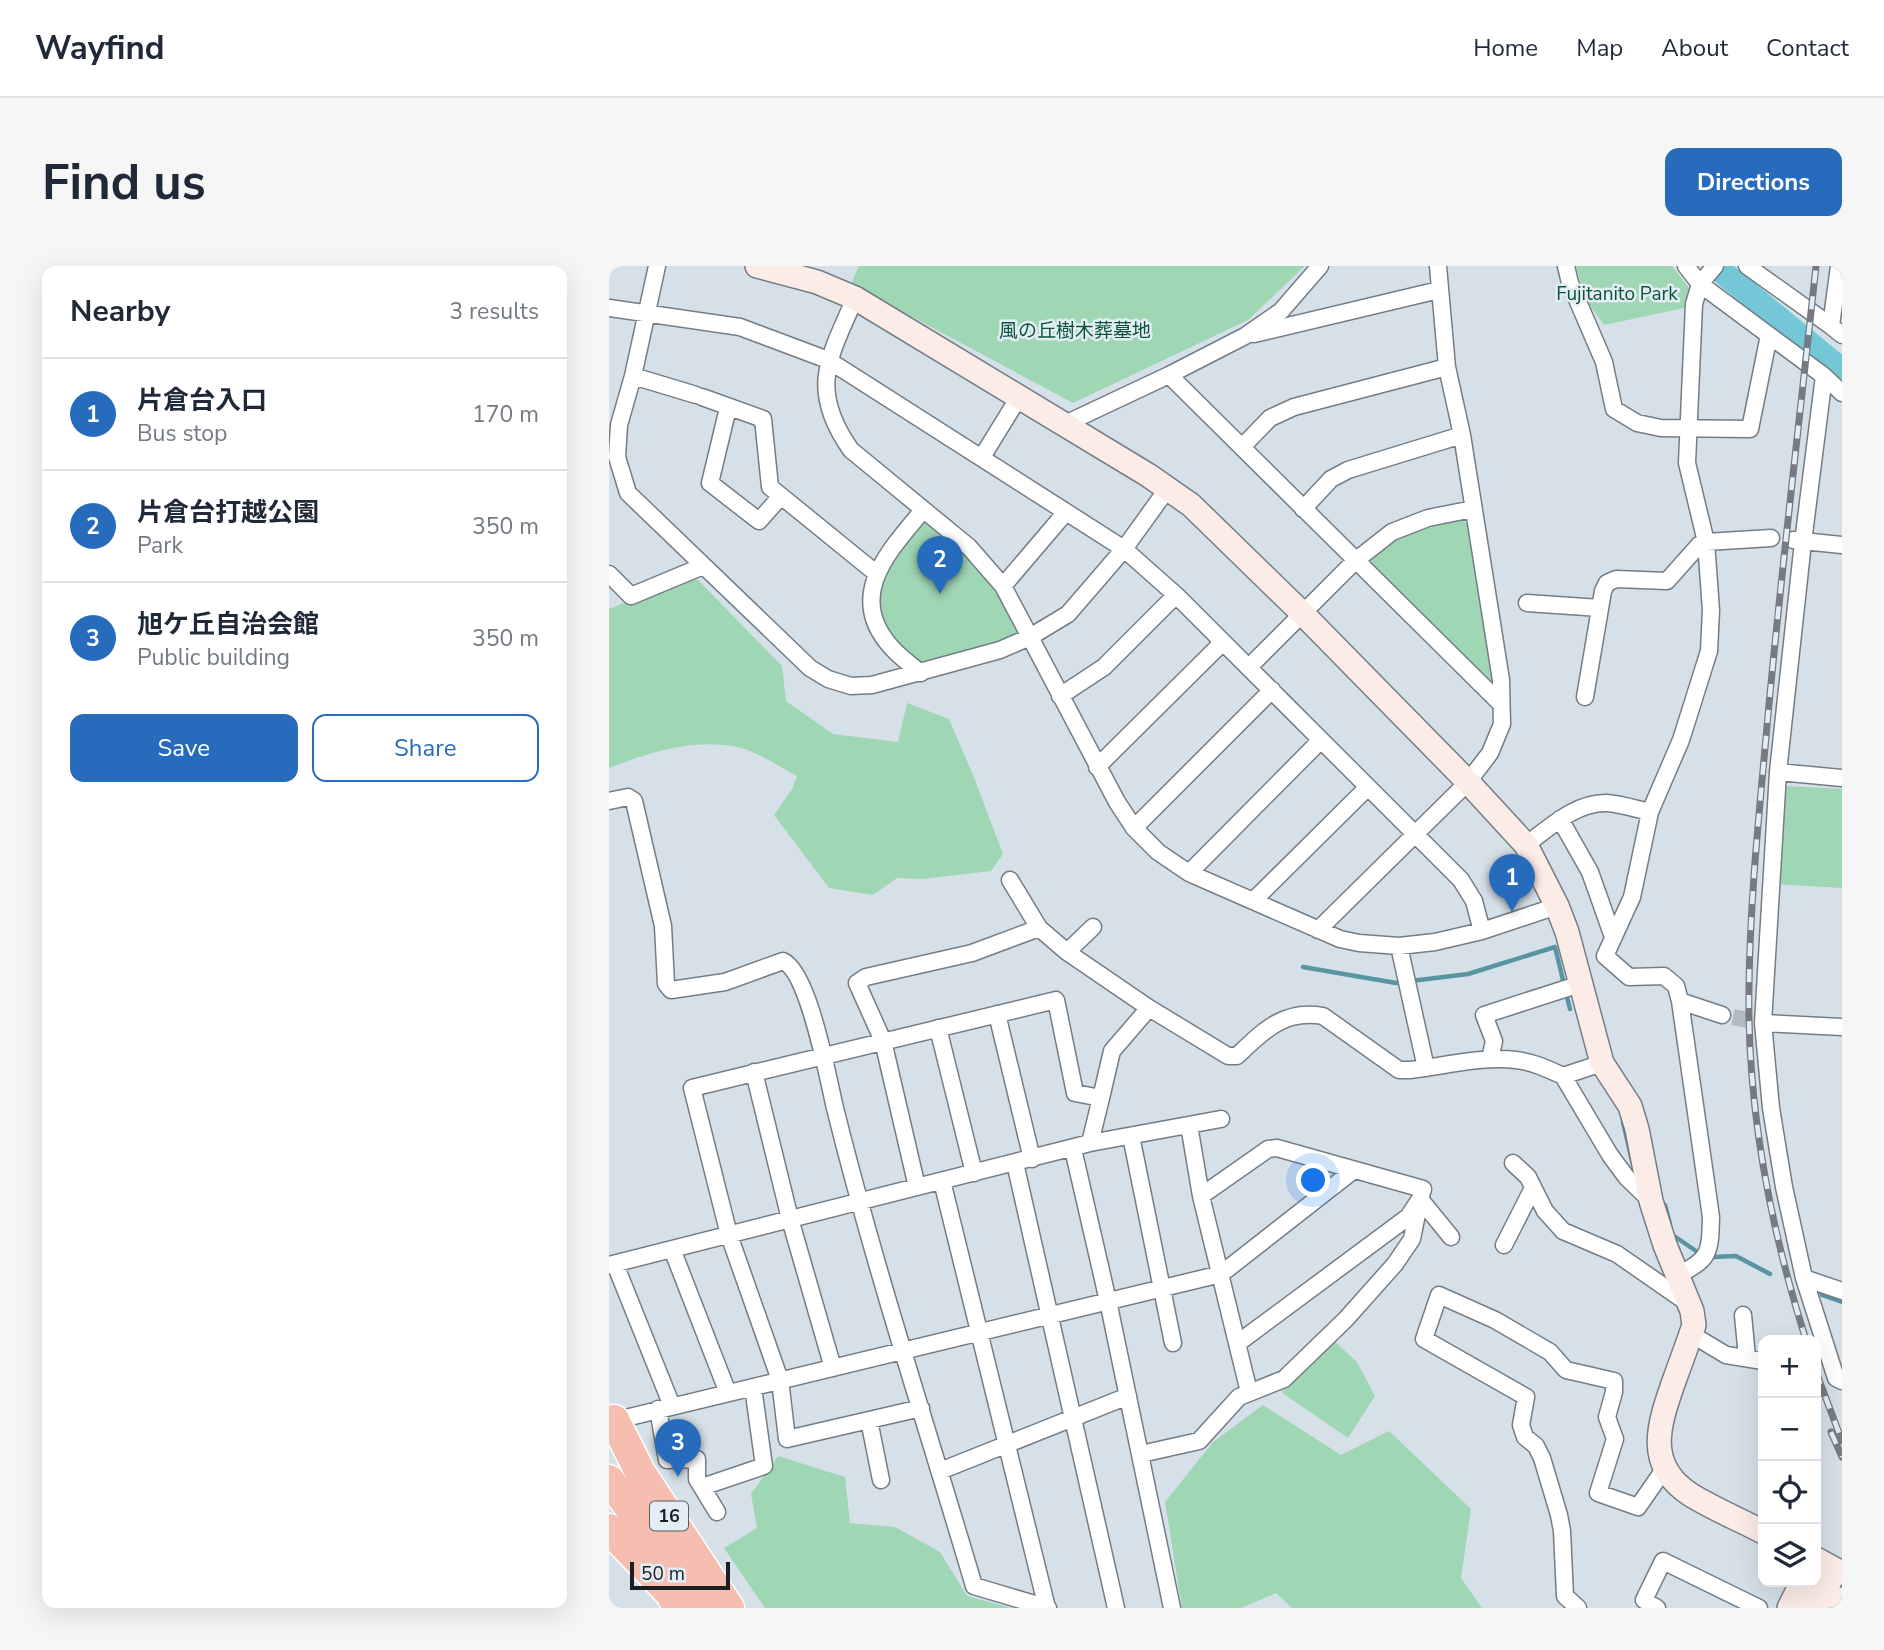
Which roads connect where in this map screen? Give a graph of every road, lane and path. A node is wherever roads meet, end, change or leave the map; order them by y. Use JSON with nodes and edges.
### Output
{"nodes":[{"id":1,"x":657,"y":266,"type":"edge"},
{"id":2,"x":757,"y":266,"type":"edge"},
{"id":3,"x":1320,"y":266,"type":"edge"},
{"id":4,"x":1438,"y":266,"type":"edge"},
{"id":5,"x":1566,"y":266,"type":"edge"},
{"id":6,"x":1686,"y":266,"type":"edge"},
{"id":7,"x":1715,"y":266,"type":"edge"},
{"id":8,"x":1747,"y":266,"type":"edge"},
{"id":9,"x":1839,"y":266,"type":"edge"},
{"id":10,"x":1700,"y":284,"type":"junction"},
{"id":11,"x":1439,"y":290,"type":"junction"},
{"id":12,"x":855,"y":298,"type":"junction"},
{"id":13,"x":609,"y":307,"type":"edge"},
{"id":14,"x":647,"y":313,"type":"junction"},
{"id":15,"x":1837,"y":330,"type":"edge"},
{"id":16,"x":1769,"y":335,"type":"junction"},
{"id":17,"x":1245,"y":336,"type":"junction"},
{"id":18,"x":828,"y":360,"type":"junction"},
{"id":19,"x":1447,"y":367,"type":"junction"},
{"id":20,"x":1169,"y":375,"type":"junction"},
{"id":21,"x":633,"y":376,"type":"junction"},
{"id":22,"x":1824,"y":376,"type":"junction"},
{"id":23,"x":1842,"y":393,"type":"edge"},
{"id":24,"x":1019,"y":397,"type":"junction"},
{"id":25,"x":728,"y":408,"type":"junction"},
{"id":26,"x":1065,"y":424,"type":"junction"},
{"id":27,"x":1690,"y":427,"type":"junction"},
{"id":28,"x":1462,"y":435,"type":"junction"},
{"id":29,"x":1241,"y":447,"type":"junction"},
{"id":30,"x":982,"y":457,"type":"junction"},
{"id":31,"x":1168,"y":488,"type":"junction"},
{"id":32,"x":782,"y":496,"type":"junction"},
{"id":33,"x":1303,"y":509,"type":"junction"},
{"id":34,"x":1473,"y":509,"type":"junction"},
{"id":35,"x":923,"y":510,"type":"junction"},
{"id":36,"x":1066,"y":512,"type":"junction"},
{"id":37,"x":1771,"y":538,"type":"dead end"},
{"id":38,"x":1798,"y":541,"type":"junction"},
{"id":39,"x":1706,"y":542,"type":"junction"},
{"id":40,"x":1842,"y":545,"type":"edge"},
{"id":41,"x":1124,"y":549,"type":"junction"},
{"id":42,"x":1355,"y":561,"type":"junction"},
{"id":43,"x":703,"y":566,"type":"junction"},
{"id":44,"x":609,"y":574,"type":"edge"},
{"id":45,"x":877,"y":574,"type":"junction"},
{"id":46,"x":1003,"y":586,"type":"junction"},
{"id":47,"x":1176,"y":595,"type":"junction"},
{"id":48,"x":1527,"y":603,"type":"dead end"},
{"id":49,"x":1600,"y":608,"type":"junction"},
{"id":50,"x":1303,"y":614,"type":"junction"},
{"id":51,"x":1030,"y":636,"type":"junction"},
{"id":52,"x":1223,"y":642,"type":"junction"},
{"id":53,"x":1249,"y":667,"type":"junction"},
{"id":54,"x":921,"y":673,"type":"junction"},
{"id":55,"x":1272,"y":690,"type":"junction"},
{"id":56,"x":1061,"y":696,"type":"junction"},
{"id":57,"x":1585,"y":697,"type":"dead end"},
{"id":58,"x":1501,"y":704,"type":"junction"},
{"id":59,"x":1321,"y":740,"type":"junction"},
{"id":60,"x":1097,"y":767,"type":"junction"},
{"id":61,"x":1777,"y":772,"type":"junction"},
{"id":62,"x":1842,"y":778,"type":"edge"},
{"id":63,"x":1468,"y":782,"type":"junction"},
{"id":64,"x":1368,"y":787,"type":"junction"},
{"id":65,"x":609,"y":801,"type":"edge"},
{"id":66,"x":1650,"y":812,"type":"junction"},
{"id":67,"x":1560,"y":819,"type":"junction"},
{"id":68,"x":1134,"y":828,"type":"junction"},
{"id":69,"x":1415,"y":835,"type":"junction"},
{"id":70,"x":1526,"y":845,"type":"junction"},
{"id":71,"x":1189,"y":873,"type":"junction"},
{"id":72,"x":1010,"y":880,"type":"dead end"},
{"id":73,"x":1253,"y":901,"type":"junction"},
{"id":74,"x":1557,"y":906,"type":"junction"},
{"id":75,"x":1093,"y":927,"type":"dead end"},
{"id":76,"x":1039,"y":928,"type":"junction"},
{"id":77,"x":1318,"y":930,"type":"junction"},
{"id":78,"x":1482,"y":931,"type":"junction"},
{"id":79,"x":1613,"y":937,"type":"junction"},
{"id":80,"x":1399,"y":946,"type":"junction"},
{"id":81,"x":1067,"y":952,"type":"junction"},
{"id":82,"x":1605,"y":956,"type":"junction"},
{"id":83,"x":1572,"y":981,"type":"junction"},
{"id":84,"x":1680,"y":1001,"type":"junction"},
{"id":85,"x":1149,"y":1008,"type":"junction"},
{"id":86,"x":997,"y":1014,"type":"junction"},
{"id":87,"x":1722,"y":1015,"type":"tunnel mouth"},
{"id":88,"x":1763,"y":1023,"type":"junction"},
{"id":89,"x":1842,"y":1027,"type":"edge"},
{"id":90,"x":938,"y":1028,"type":"junction"},
{"id":91,"x":883,"y":1041,"type":"junction"},
{"id":92,"x":823,"y":1056,"type":"junction"},
{"id":93,"x":1490,"y":1059,"type":"junction"},
{"id":94,"x":1602,"y":1063,"type":"junction"},
{"id":95,"x":1426,"y":1068,"type":"junction"},
{"id":96,"x":754,"y":1072,"type":"junction"},
{"id":97,"x":1563,"y":1076,"type":"junction"},
{"id":98,"x":1101,"y":1098,"type":"junction"},
{"id":99,"x":1221,"y":1119,"type":"dead end"},
{"id":100,"x":1189,"y":1125,"type":"junction"},
{"id":101,"x":1131,"y":1136,"type":"junction"},
{"id":102,"x":1090,"y":1143,"type":"junction"},
{"id":103,"x":1073,"y":1149,"type":"junction"},
{"id":104,"x":1032,"y":1159,"type":"junction"},
{"id":105,"x":1014,"y":1163,"type":"junction"},
{"id":106,"x":1514,"y":1163,"type":"dead end"},
{"id":107,"x":1354,"y":1170,"type":"junction"},
{"id":108,"x":974,"y":1173,"type":"junction"},
{"id":109,"x":942,"y":1181,"type":"junction"},
{"id":110,"x":917,"y":1187,"type":"junction"},
{"id":111,"x":1534,"y":1188,"type":"junction"},
{"id":112,"x":1201,"y":1196,"type":"junction"},
{"id":113,"x":1420,"y":1199,"type":"junction"},
{"id":114,"x":858,"y":1201,"type":"junction"},
{"id":115,"x":1651,"y":1201,"type":"junction"},
{"id":116,"x":790,"y":1219,"type":"junction"},
{"id":117,"x":729,"y":1235,"type":"junction"},
{"id":118,"x":1451,"y":1237,"type":"dead end"},
{"id":119,"x":1504,"y":1245,"type":"dead end"},
{"id":120,"x":673,"y":1249,"type":"junction"},
{"id":121,"x":612,"y":1264,"type":"edge"},
{"id":122,"x":1221,"y":1274,"type":"junction"},
{"id":123,"x":1676,"y":1276,"type":"junction"},
{"id":124,"x":1804,"y":1279,"type":"junction"},
{"id":125,"x":1163,"y":1288,"type":"junction"},
{"id":126,"x":1842,"y":1291,"type":"edge"},
{"id":127,"x":1108,"y":1301,"type":"junction"},
{"id":128,"x":1689,"y":1304,"type":"junction"},
{"id":129,"x":1049,"y":1315,"type":"junction"},
{"id":130,"x":1743,"y":1315,"type":"dead end"},
{"id":131,"x":979,"y":1332,"type":"junction"},
{"id":132,"x":1691,"y":1334,"type":"junction"},
{"id":133,"x":1173,"y":1343,"type":"dead end"},
{"id":134,"x":1238,"y":1343,"type":"junction"},
{"id":135,"x":904,"y":1351,"type":"junction"},
{"id":136,"x":1747,"y":1357,"type":"junction"},
{"id":137,"x":1758,"y":1360,"type":"edge"},
{"id":138,"x":833,"y":1368,"type":"junction"},
{"id":139,"x":780,"y":1380,"type":"junction"},
{"id":140,"x":1842,"y":1381,"type":"edge"},
{"id":141,"x":753,"y":1387,"type":"junction"},
{"id":142,"x":1249,"y":1392,"type":"junction"},
{"id":143,"x":728,"y":1393,"type":"junction"},
{"id":144,"x":1128,"y":1396,"type":"junction"},
{"id":145,"x":665,"y":1408,"type":"junction"},
{"id":146,"x":921,"y":1408,"type":"junction"},
{"id":147,"x":611,"y":1417,"type":"edge"},
{"id":148,"x":1073,"y":1418,"type":"junction"},
{"id":149,"x":869,"y":1420,"type":"junction"},
{"id":150,"x":1007,"y":1444,"type":"junction"},
{"id":151,"x":1141,"y":1454,"type":"junction"},
{"id":152,"x":1665,"y":1468,"type":"junction"},
{"id":153,"x":940,"y":1471,"type":"junction"},
{"id":154,"x":609,"y":1480,"type":"edge"},
{"id":155,"x":881,"y":1480,"type":"dead end"},
{"id":156,"x":702,"y":1487,"type":"junction"},
{"id":157,"x":717,"y":1512,"type":"dead end"},
{"id":158,"x":609,"y":1513,"type":"edge"},
{"id":159,"x":609,"y":1529,"type":"edge"},
{"id":160,"x":1758,"y":1529,"type":"edge"},
{"id":161,"x":658,"y":1545,"type":"junction"},
{"id":162,"x":1821,"y":1565,"type":"edge"},
{"id":163,"x":1838,"y":1584,"type":"edge"},
{"id":164,"x":1800,"y":1587,"type":"edge"},
{"id":165,"x":677,"y":1604,"type":"edge"},
{"id":166,"x":706,"y":1608,"type":"edge"},
{"id":167,"x":713,"y":1608,"type":"edge"},
{"id":168,"x":729,"y":1608,"type":"edge"},
{"id":169,"x":1048,"y":1608,"type":"edge"},
{"id":170,"x":1116,"y":1608,"type":"edge"},
{"id":171,"x":1171,"y":1608,"type":"edge"},
{"id":172,"x":1578,"y":1608,"type":"edge"},
{"id":173,"x":1657,"y":1608,"type":"edge"},
{"id":174,"x":1759,"y":1608,"type":"edge"},
{"id":175,"x":1790,"y":1608,"type":"edge"},
{"id":176,"x":1813,"y":1608,"type":"edge"},
{"id":177,"x":1837,"y":1608,"type":"edge"}],
"edges":[{"from":1,"to":14,"type":"street"},
{"from":2,"to":12,"type":"street"},
{"from":3,"to":17,"type":"street"},
{"from":4,"to":11,"type":"street"},
{"from":5,"to":27,"type":"street"},
{"from":6,"to":10,"type":"street"},
{"from":7,"to":10,"type":"street"},
{"from":8,"to":15,"type":"street"},
{"from":9,"to":15,"type":"street"},
{"from":10,"to":16,"type":"street"},
{"from":10,"to":27,"type":"street"},
{"from":11,"to":17,"type":"street"},
{"from":11,"to":19,"type":"street"},
{"from":12,"to":18,"type":"street"},
{"from":12,"to":24,"type":"street"},
{"from":13,"to":14,"type":"street"},
{"from":14,"to":18,"type":"street"},
{"from":14,"to":21,"type":"street"},
{"from":16,"to":22,"type":"street"},
{"from":16,"to":27,"type":"street"},
{"from":17,"to":20,"type":"street"},
{"from":18,"to":30,"type":"street"},
{"from":18,"to":35,"type":"street"},
{"from":19,"to":28,"type":"street"},
{"from":19,"to":29,"type":"street"},
{"from":20,"to":26,"type":"street"},
{"from":20,"to":29,"type":"street"},
{"from":21,"to":25,"type":"street"},
{"from":21,"to":43,"type":"street"},
{"from":22,"to":23,"type":"street"},
{"from":22,"to":38,"type":"street"},
{"from":24,"to":26,"type":"street"},
{"from":24,"to":30,"type":"street"},
{"from":25,"to":32,"type":"street"},
{"from":25,"to":32,"type":"street"},
{"from":26,"to":31,"type":"street"},
{"from":27,"to":39,"type":"street"},
{"from":28,"to":33,"type":"street"},
{"from":28,"to":34,"type":"street"},
{"from":29,"to":33,"type":"street"},
{"from":30,"to":36,"type":"street"},
{"from":31,"to":41,"type":"street"},
{"from":31,"to":50,"type":"street"},
{"from":32,"to":45,"type":"street"},
{"from":33,"to":42,"type":"street"},
{"from":34,"to":42,"type":"street"},
{"from":34,"to":58,"type":"street"},
{"from":35,"to":45,"type":"street"},
{"from":35,"to":46,"type":"street"},
{"from":36,"to":41,"type":"street"},
{"from":36,"to":46,"type":"street"},
{"from":37,"to":39,"type":"street"},
{"from":38,"to":40,"type":"street"},
{"from":38,"to":61,"type":"street"},
{"from":39,"to":49,"type":"street"},
{"from":39,"to":66,"type":"street"},
{"from":41,"to":47,"type":"street"},
{"from":41,"to":51,"type":"street"},
{"from":42,"to":50,"type":"street"},
{"from":42,"to":58,"type":"street"},
{"from":43,"to":44,"type":"street"},
{"from":43,"to":54,"type":"street"},
{"from":45,"to":54,"type":"street"},
{"from":46,"to":51,"type":"street"},
{"from":47,"to":52,"type":"street"},
{"from":47,"to":56,"type":"street"},
{"from":48,"to":49,"type":"street"},
{"from":49,"to":57,"type":"street"},
{"from":50,"to":53,"type":"street"},
{"from":50,"to":63,"type":"street"},
{"from":51,"to":54,"type":"street"},
{"from":51,"to":56,"type":"street"},
{"from":52,"to":53,"type":"street"},
{"from":52,"to":60,"type":"street"},
{"from":53,"to":55,"type":"street"},
{"from":55,"to":59,"type":"street"},
{"from":55,"to":68,"type":"street"},
{"from":56,"to":60,"type":"street"},
{"from":58,"to":63,"type":"street"},
{"from":59,"to":64,"type":"street"},
{"from":59,"to":71,"type":"street"},
{"from":60,"to":68,"type":"street"},
{"from":61,"to":62,"type":"street"},
{"from":61,"to":88,"type":"street"},
{"from":63,"to":69,"type":"street"},
{"from":63,"to":70,"type":"street"},
{"from":64,"to":69,"type":"street"},
{"from":64,"to":73,"type":"street"},
{"from":65,"to":92,"type":"street"},
{"from":66,"to":67,"type":"street"},
{"from":66,"to":79,"type":"street"},
{"from":67,"to":70,"type":"street"},
{"from":67,"to":79,"type":"street"},
{"from":68,"to":71,"type":"street"},
{"from":69,"to":77,"type":"street"},
{"from":69,"to":78,"type":"street"},
{"from":70,"to":74,"type":"street"},
{"from":71,"to":73,"type":"street"},
{"from":72,"to":76,"type":"street"},
{"from":73,"to":77,"type":"street"},
{"from":74,"to":78,"type":"street"},
{"from":74,"to":83,"type":"street"},
{"from":75,"to":81,"type":"street"},
{"from":76,"to":81,"type":"street"},
{"from":76,"to":91,"type":"street"},
{"from":77,"to":80,"type":"street"},
{"from":78,"to":80,"type":"street"},
{"from":79,"to":82,"type":"street"},
{"from":80,"to":95,"type":"street"},
{"from":81,"to":85,"type":"street"},
{"from":82,"to":83,"type":"street"},
{"from":82,"to":84,"type":"street"},
{"from":83,"to":93,"type":"street"},
{"from":83,"to":94,"type":"street"},
{"from":84,"to":87,"type":"street"},
{"from":84,"to":123,"type":"street"},
{"from":85,"to":95,"type":"street"},
{"from":85,"to":98,"type":"street"},
{"from":86,"to":90,"type":"street"},
{"from":86,"to":98,"type":"street"},
{"from":86,"to":104,"type":"street"},
{"from":88,"to":89,"type":"street"},
{"from":88,"to":124,"type":"street"},
{"from":90,"to":91,"type":"street"},
{"from":90,"to":108,"type":"street"},
{"from":91,"to":92,"type":"street"},
{"from":91,"to":110,"type":"street"},
{"from":92,"to":96,"type":"street"},
{"from":92,"to":114,"type":"street"},
{"from":93,"to":95,"type":"street"},
{"from":93,"to":97,"type":"street"},
{"from":94,"to":97,"type":"street"},
{"from":94,"to":115,"type":"street"},
{"from":96,"to":116,"type":"street"},
{"from":96,"to":117,"type":"street"},
{"from":97,"to":115,"type":"street"},
{"from":98,"to":102,"type":"street"},
{"from":99,"to":100,"type":"street"},
{"from":100,"to":101,"type":"street"},
{"from":100,"to":112,"type":"street"},
{"from":101,"to":102,"type":"street"},
{"from":101,"to":125,"type":"street"},
{"from":102,"to":103,"type":"street"},
{"from":103,"to":104,"type":"street"},
{"from":103,"to":127,"type":"street"},
{"from":104,"to":105,"type":"street"},
{"from":105,"to":108,"type":"street"},
{"from":105,"to":129,"type":"street"},
{"from":106,"to":111,"type":"street"},
{"from":107,"to":112,"type":"street"},
{"from":107,"to":113,"type":"street"},
{"from":107,"to":122,"type":"street"},
{"from":108,"to":109,"type":"street"},
{"from":109,"to":110,"type":"street"},
{"from":109,"to":131,"type":"street"},
{"from":110,"to":114,"type":"street"},
{"from":111,"to":119,"type":"street"},
{"from":111,"to":128,"type":"street"},
{"from":112,"to":122,"type":"street"},
{"from":113,"to":118,"type":"street"},
{"from":113,"to":134,"type":"street"},
{"from":113,"to":142,"type":"street"},
{"from":114,"to":116,"type":"street"},
{"from":114,"to":135,"type":"street"},
{"from":115,"to":123,"type":"street"},
{"from":116,"to":117,"type":"street"},
{"from":116,"to":138,"type":"street"},
{"from":117,"to":120,"type":"street"},
{"from":117,"to":139,"type":"street"},
{"from":120,"to":121,"type":"street"},
{"from":120,"to":143,"type":"street"},
{"from":121,"to":145,"type":"street"},
{"from":122,"to":125,"type":"street"},
{"from":122,"to":134,"type":"street"},
{"from":123,"to":128,"type":"street"},
{"from":124,"to":126,"type":"street"},
{"from":124,"to":140,"type":"street"},
{"from":125,"to":127,"type":"street"},
{"from":125,"to":133,"type":"street"},
{"from":127,"to":129,"type":"street"},
{"from":127,"to":144,"type":"street"},
{"from":128,"to":132,"type":"street"},
{"from":129,"to":131,"type":"street"},
{"from":129,"to":148,"type":"street"},
{"from":130,"to":136,"type":"street"},
{"from":131,"to":135,"type":"street"},
{"from":131,"to":150,"type":"street"},
{"from":132,"to":136,"type":"street"},
{"from":132,"to":152,"type":"street"},
{"from":134,"to":142,"type":"street"},
{"from":135,"to":138,"type":"street"},
{"from":135,"to":146,"type":"street"},
{"from":136,"to":137,"type":"street"},
{"from":138,"to":139,"type":"street"},
{"from":139,"to":141,"type":"street"},
{"from":139,"to":149,"type":"street"},
{"from":141,"to":143,"type":"street"},
{"from":141,"to":156,"type":"street"},
{"from":142,"to":151,"type":"street"},
{"from":143,"to":145,"type":"street"},
{"from":144,"to":148,"type":"street"},
{"from":144,"to":151,"type":"street"},
{"from":145,"to":147,"type":"street"},
{"from":145,"to":156,"type":"street"},
{"from":146,"to":149,"type":"street"},
{"from":146,"to":153,"type":"street"},
{"from":147,"to":168,"type":"highway","number":"16"},
{"from":148,"to":150,"type":"street"},
{"from":148,"to":170,"type":"street"},
{"from":149,"to":155,"type":"street"},
{"from":150,"to":153,"type":"street"},
{"from":150,"to":169,"type":"street"},
{"from":151,"to":171,"type":"street"},
{"from":152,"to":160,"type":"street"},
{"from":152,"to":172,"type":"street"},
{"from":153,"to":169,"type":"street"},
{"from":154,"to":161,"type":"highway","number":"16"},
{"from":156,"to":157,"type":"street"},
{"from":158,"to":165,"type":"highway","number":"16"},
{"from":159,"to":165,"type":"highway","number":"16"},
{"from":161,"to":166,"type":"highway","number":"16"},
{"from":161,"to":167,"type":"highway","number":"16"},
{"from":162,"to":163,"type":"street"},
{"from":163,"to":176,"type":"street"},
{"from":163,"to":177,"type":"street"},
{"from":164,"to":175,"type":"street"},
{"from":173,"to":174,"type":"street"}]}
